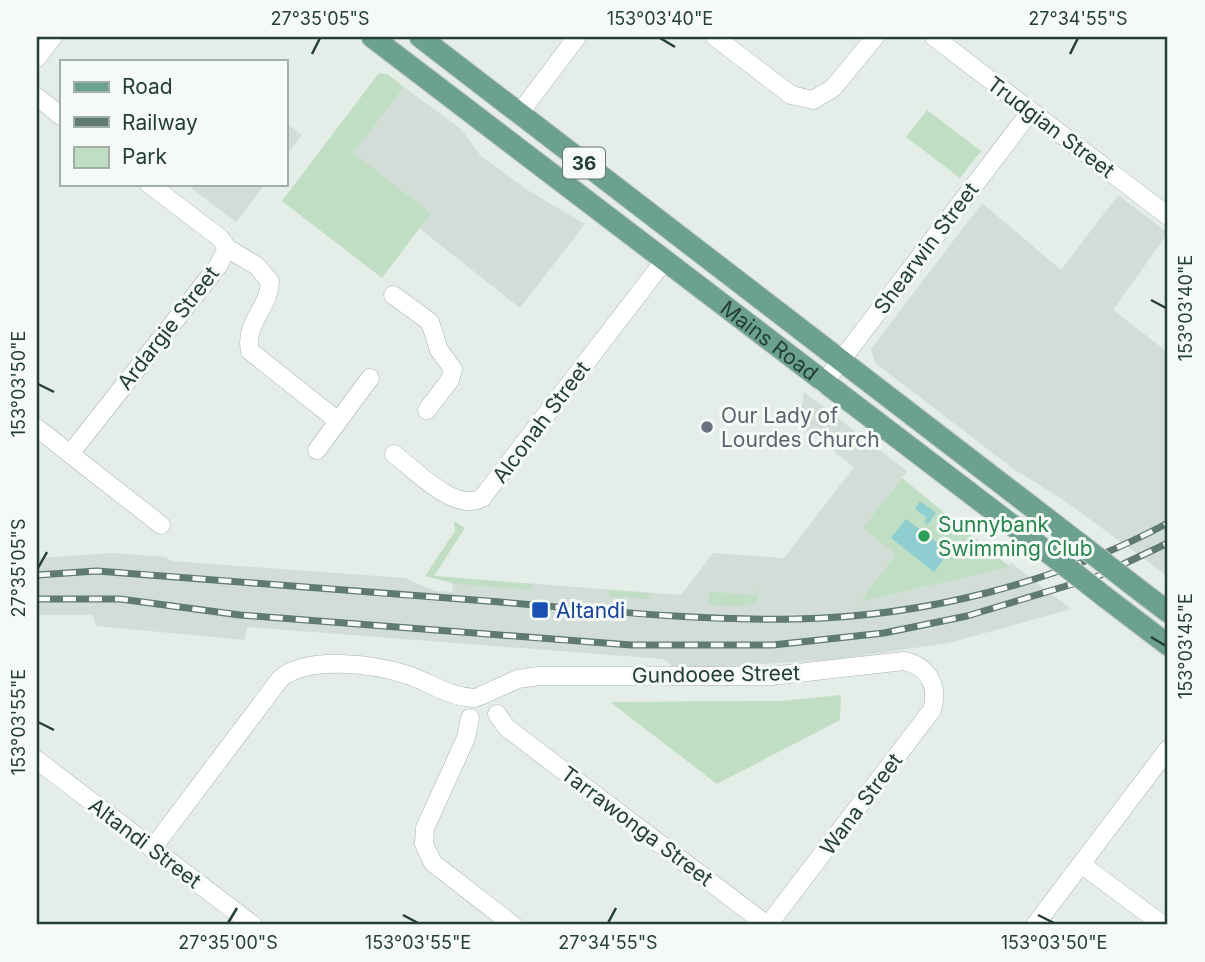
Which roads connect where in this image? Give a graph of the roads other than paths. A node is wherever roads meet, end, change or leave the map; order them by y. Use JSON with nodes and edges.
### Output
{"nodes":[{"id":1,"x":53,"y":37,"type":"edge"},
{"id":2,"x":372,"y":37,"type":"edge"},
{"id":3,"x":419,"y":37,"type":"edge"},
{"id":4,"x":577,"y":37,"type":"edge"},
{"id":5,"x":715,"y":37,"type":"edge"},
{"id":6,"x":876,"y":37,"type":"edge"},
{"id":7,"x":934,"y":37,"type":"edge"},
{"id":8,"x":37,"y":58,"type":"edge"},
{"id":9,"x":37,"y":97,"type":"edge"},
{"id":10,"x":1030,"y":111,"type":"junction"},
{"id":11,"x":519,"y":114,"type":"junction"},
{"id":12,"x":60,"y":115,"type":"edge"},
{"id":13,"x":152,"y":186,"type":"edge"},
{"id":14,"x":1168,"y":216,"type":"edge"},
{"id":15,"x":227,"y":248,"type":"junction"},
{"id":16,"x":663,"y":261,"type":"junction"},
{"id":17,"x":393,"y":295,"type":"dead end"},
{"id":18,"x":841,"y":360,"type":"junction"},
{"id":19,"x":370,"y":378,"type":"dead end"},
{"id":20,"x":823,"y":384,"type":"junction"},
{"id":21,"x":427,"y":410,"type":"dead end"},
{"id":22,"x":338,"y":421,"type":"junction"},
{"id":23,"x":37,"y":428,"type":"edge"},
{"id":24,"x":317,"y":450,"type":"dead end"},
{"id":25,"x":70,"y":454,"type":"junction"},
{"id":26,"x":394,"y":454,"type":"dead end"},
{"id":27,"x":161,"y":525,"type":"dead end"},
{"id":28,"x":1168,"y":612,"type":"edge"},
{"id":29,"x":1168,"y":645,"type":"edge"},
{"id":30,"x":929,"y":677,"type":"joint"},
{"id":31,"x":482,"y":712,"type":"junction"},
{"id":32,"x":1168,"y":749,"type":"edge"},
{"id":33,"x":40,"y":769,"type":"edge"},
{"id":34,"x":152,"y":849,"type":"junction"},
{"id":35,"x":1082,"y":864,"type":"junction"},
{"id":36,"x":253,"y":925,"type":"edge"},
{"id":37,"x":513,"y":925,"type":"edge"},
{"id":38,"x":767,"y":925,"type":"edge"},
{"id":39,"x":1035,"y":925,"type":"edge"},
{"id":40,"x":1163,"y":925,"type":"edge"}],
"edges":[{"from":1,"to":8,"type":"street"},
{"from":2,"to":16,"type":"main road","name":"Mains Road","number":"36"},
{"from":3,"to":11,"type":"main road","name":"Mains Road","number":"36"},
{"from":4,"to":11,"type":"street"},
{"from":5,"to":6,"type":"street"},
{"from":7,"to":10,"type":"street","name":"Trudgian Street"},
{"from":9,"to":12,"type":"street"},
{"from":10,"to":14,"type":"street","name":"Trudgian Street"},
{"from":10,"to":18,"type":"street","name":"Shearwin Street"},
{"from":11,"to":18,"type":"main road","name":"Mains Road","number":"36"},
{"from":13,"to":15,"type":"street","name":"Ardargie Street"},
{"from":15,"to":22,"type":"street"},
{"from":15,"to":25,"type":"street","name":"Ardargie Street"},
{"from":16,"to":20,"type":"main road","name":"Mains Road","number":"36"},
{"from":16,"to":26,"type":"street","name":"Alconah Street"},
{"from":17,"to":21,"type":"street"},
{"from":18,"to":20,"type":"street","name":"Shearwin Street"},
{"from":18,"to":28,"type":"main road","name":"Mains Road","number":"36","bridge":true},
{"from":19,"to":22,"type":"street"},
{"from":20,"to":29,"type":"main road","name":"Mains Road","number":"36","bridge":true},
{"from":22,"to":24,"type":"street"},
{"from":23,"to":25,"type":"street"},
{"from":25,"to":27,"type":"street"},
{"from":30,"to":31,"type":"street","name":"Gundooee Street"},
{"from":30,"to":38,"type":"street","name":"Wana Street"},
{"from":31,"to":34,"type":"street"},
{"from":31,"to":37,"type":"street"},
{"from":31,"to":38,"type":"street","name":"Tarrawonga Street"},
{"from":32,"to":35,"type":"street"},
{"from":33,"to":34,"type":"street","name":"Altandi Street"},
{"from":34,"to":36,"type":"street","name":"Altandi Street"},
{"from":35,"to":39,"type":"street"},
{"from":35,"to":40,"type":"street"}]}
